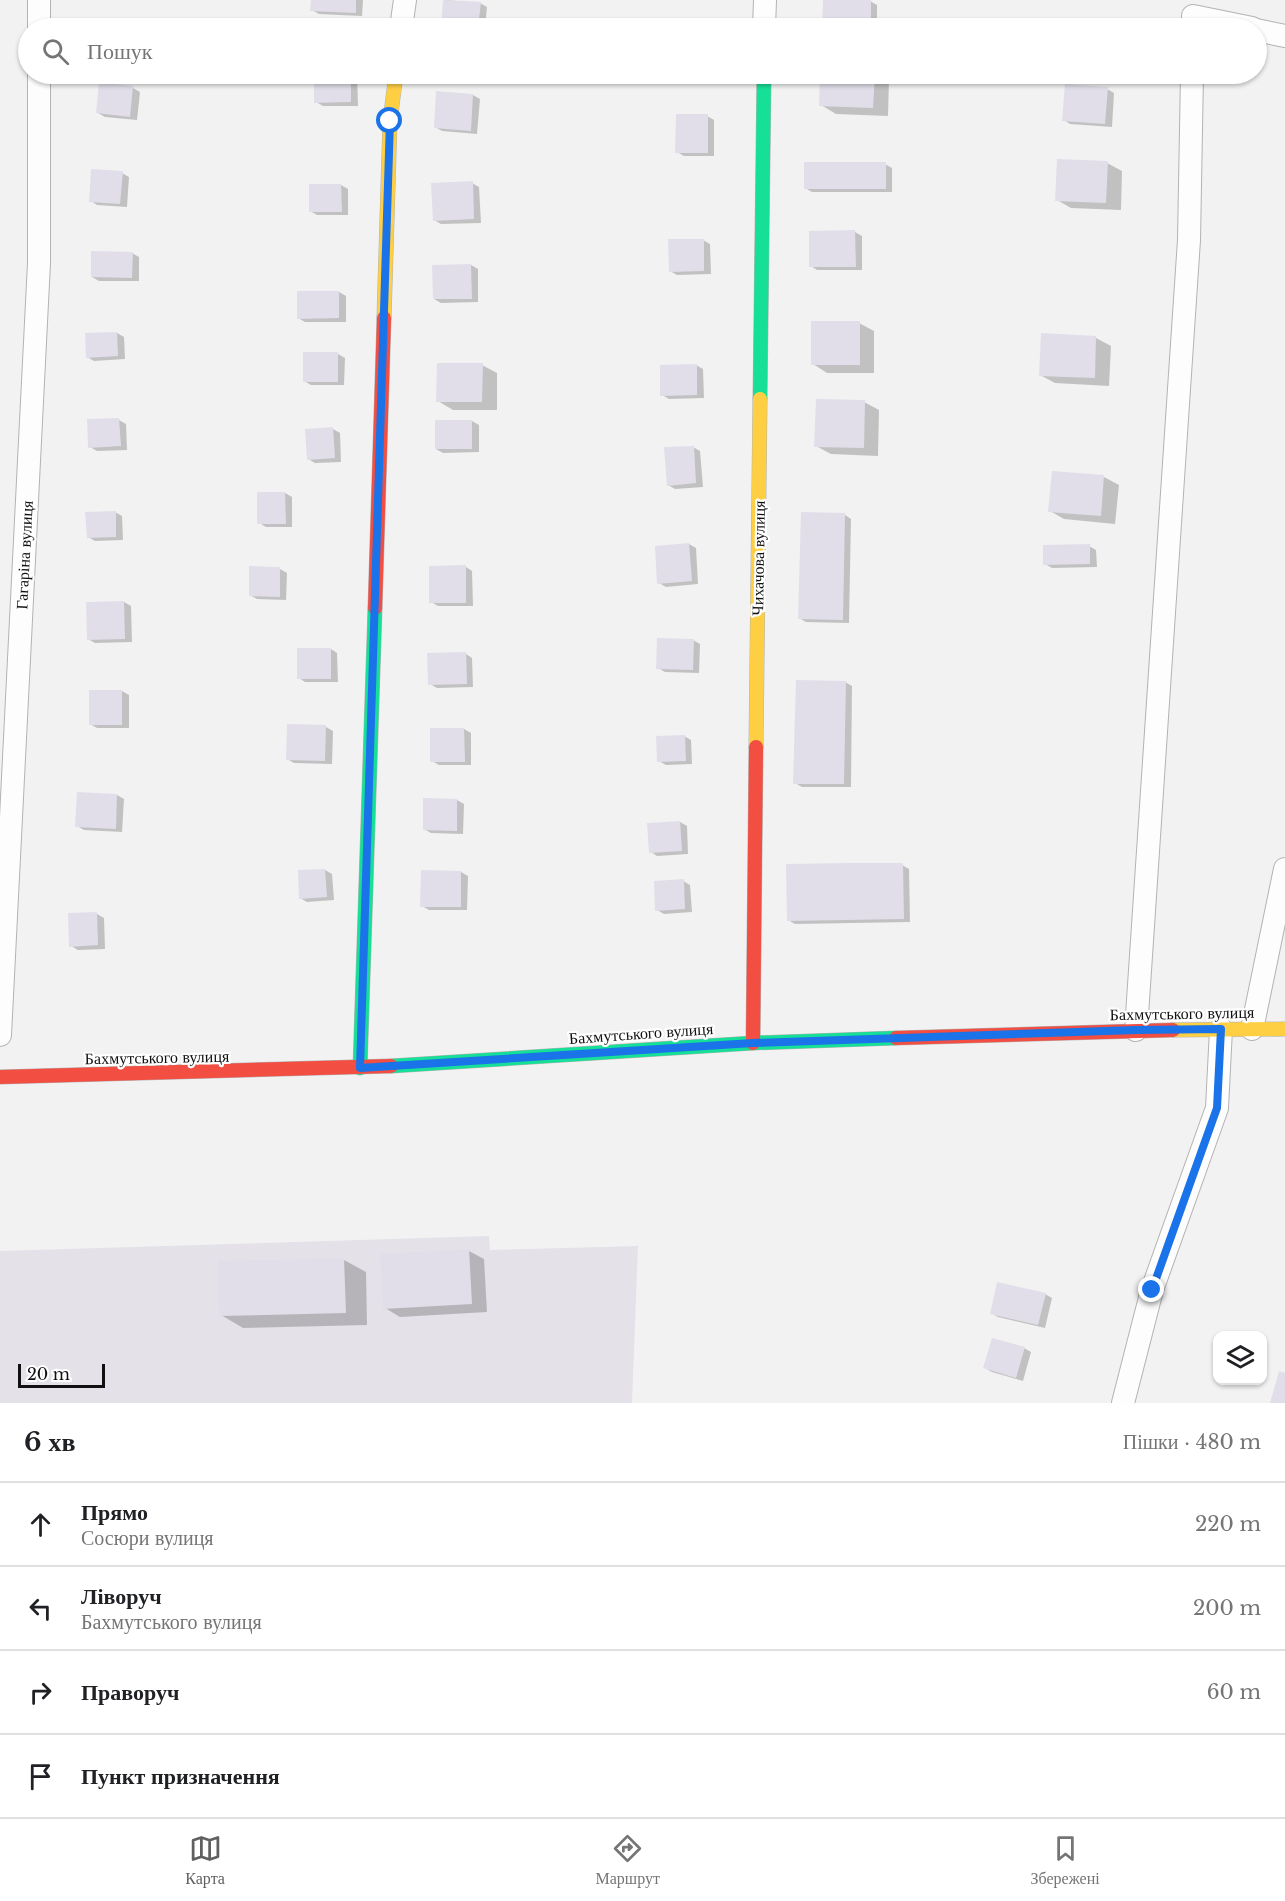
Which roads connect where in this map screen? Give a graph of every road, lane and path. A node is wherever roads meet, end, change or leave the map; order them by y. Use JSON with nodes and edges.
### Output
{"nodes":[{"id":1,"x":39,"y":0,"type":"edge"},
{"id":2,"x":405,"y":0,"type":"edge"},
{"id":3,"x":765,"y":0,"type":"edge"},
{"id":4,"x":39,"y":18,"type":"edge"},
{"id":5,"x":402,"y":18,"type":"edge"},
{"id":6,"x":764,"y":18,"type":"edge"},
{"id":7,"x":1267,"y":32,"type":"edge"},
{"id":8,"x":1285,"y":36,"type":"edge"},
{"id":9,"x":39,"y":84,"type":"edge"},
{"id":10,"x":395,"y":84,"type":"edge"},
{"id":11,"x":764,"y":84,"type":"edge"},
{"id":12,"x":1192,"y":84,"type":"edge"},
{"id":13,"x":1285,"y":869,"type":"edge"},
{"id":14,"x":1221,"y":1029,"type":"junction"},
{"id":15,"x":1252,"y":1029,"type":"junction"},
{"id":16,"x":1285,"y":1029,"type":"edge"},
{"id":17,"x":1136,"y":1030,"type":"junction"},
{"id":18,"x":0,"y":1035,"type":"edge"},
{"id":19,"x":753,"y":1043,"type":"junction"},
{"id":20,"x":360,"y":1068,"type":"junction"},
{"id":21,"x":0,"y":1077,"type":"edge"},
{"id":22,"x":1123,"y":1403,"type":"edge"}],
"edges":[{"from":1,"to":4,"type":"street"},
{"from":2,"to":5,"type":"street"},
{"from":3,"to":6,"type":"street"},
{"from":7,"to":8,"type":"street"},
{"from":9,"to":18,"type":"street","name":"Гагаріна вулиця"},
{"from":10,"to":20,"type":"street"},
{"from":11,"to":19,"type":"street","name":"Чихачова вулиця"},
{"from":12,"to":17,"type":"street"},
{"from":13,"to":15,"type":"street"},
{"from":14,"to":15,"type":"street","name":"Бахмутського вулиця"},
{"from":14,"to":17,"type":"street","name":"Бахмутського вулиця"},
{"from":14,"to":22,"type":"street"},
{"from":15,"to":16,"type":"street","name":"Бахмутського вулиця"},
{"from":17,"to":19,"type":"street","name":"Бахмутського вулиця"},
{"from":19,"to":20,"type":"street","name":"Бахмутського вулиця"},
{"from":20,"to":21,"type":"street","name":"Бахмутського вулиця"}]}
